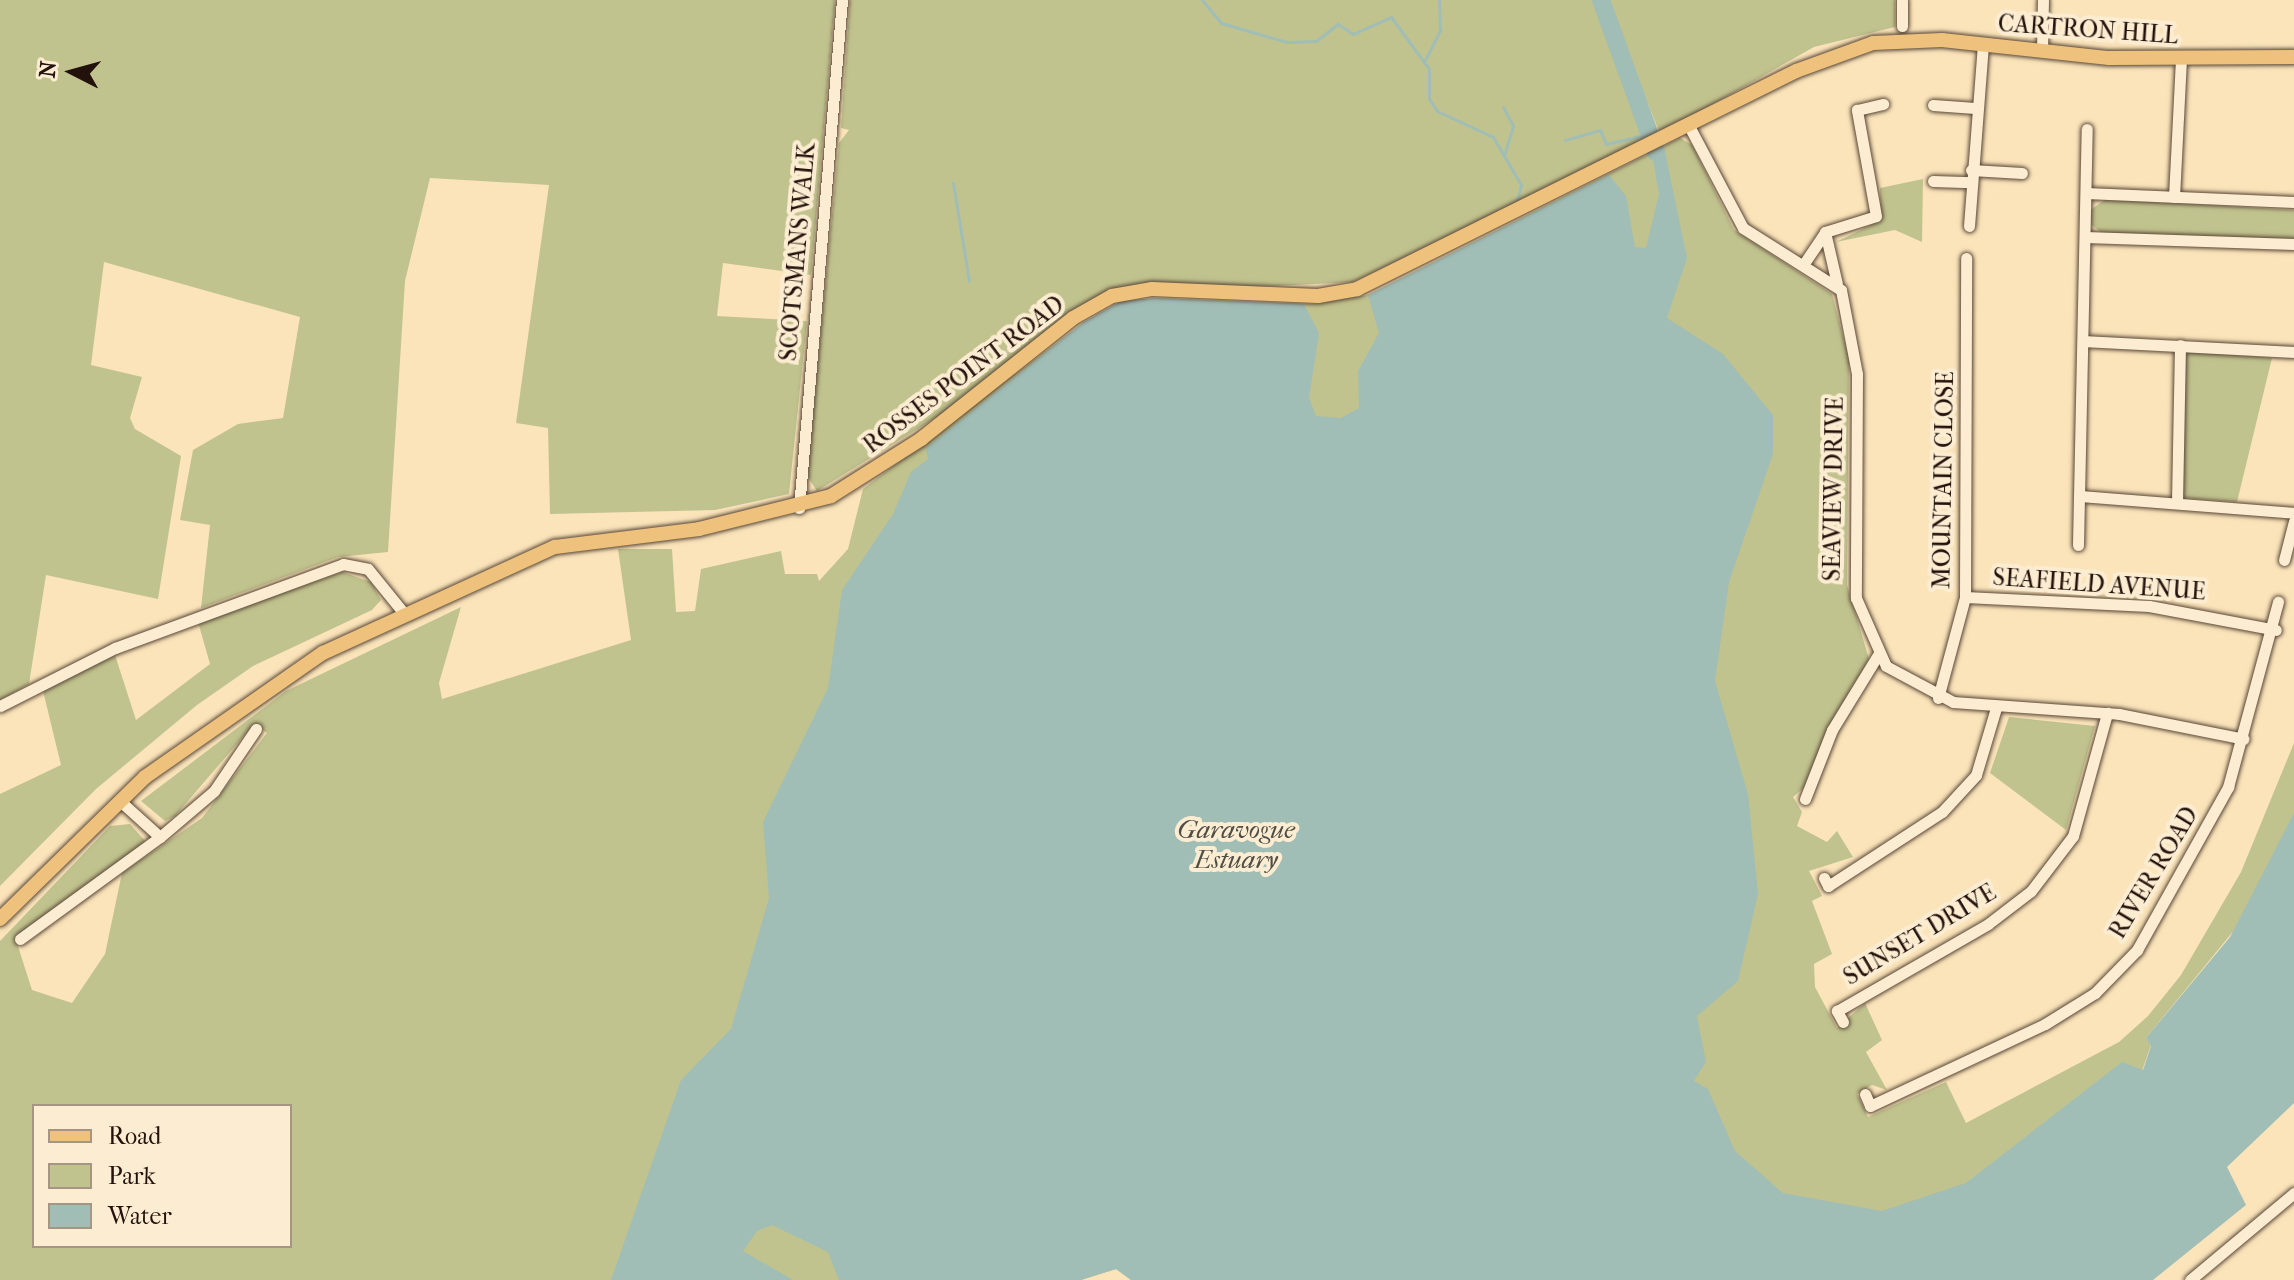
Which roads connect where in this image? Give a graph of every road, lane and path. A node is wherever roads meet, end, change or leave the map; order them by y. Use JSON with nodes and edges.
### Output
{"nodes":[{"id":1,"x":842,"y":0,"type":"edge"},
{"id":2,"x":1902,"y":0,"type":"edge"},
{"id":3,"x":2043,"y":0,"type":"edge"},
{"id":4,"x":1902,"y":26,"type":"dead end"},
{"id":5,"x":1983,"y":45,"type":"junction"},
{"id":6,"x":2042,"y":51,"type":"junction"},
{"id":7,"x":2294,"y":57,"type":"edge"},
{"id":8,"x":2181,"y":59,"type":"junction"},
{"id":9,"x":1883,"y":104,"type":"dead end"},
{"id":10,"x":1933,"y":105,"type":"dead end"},
{"id":11,"x":1975,"y":108,"type":"junction"},
{"id":12,"x":1689,"y":126,"type":"junction"},
{"id":13,"x":2087,"y":129,"type":"dead end"},
{"id":14,"x":1662,"y":141,"type":"joint"},
{"id":15,"x":2022,"y":173,"type":"dead end"},
{"id":16,"x":1971,"y":176,"type":"junction"},
{"id":17,"x":1933,"y":181,"type":"dead end"},
{"id":18,"x":2086,"y":193,"type":"junction"},
{"id":19,"x":2174,"y":197,"type":"junction"},
{"id":20,"x":2294,"y":202,"type":"edge"},
{"id":21,"x":1969,"y":226,"type":"dead end"},
{"id":22,"x":1825,"y":232,"type":"junction"},
{"id":23,"x":2085,"y":237,"type":"junction"},
{"id":24,"x":2294,"y":244,"type":"edge"},
{"id":25,"x":1966,"y":258,"type":"dead end"},
{"id":26,"x":1803,"y":265,"type":"junction"},
{"id":27,"x":1837,"y":284,"type":"junction"},
{"id":28,"x":2083,"y":341,"type":"junction"},
{"id":29,"x":2180,"y":345,"type":"junction"},
{"id":30,"x":2294,"y":352,"type":"edge"},
{"id":31,"x":2080,"y":496,"type":"junction"},
{"id":32,"x":2177,"y":502,"type":"junction"},
{"id":33,"x":799,"y":508,"type":"junction"},
{"id":34,"x":2294,"y":513,"type":"edge"},
{"id":35,"x":2294,"y":521,"type":"edge"},
{"id":36,"x":2078,"y":545,"type":"dead end"},
{"id":37,"x":2284,"y":560,"type":"dead end"},
{"id":38,"x":1965,"y":597,"type":"junction"},
{"id":39,"x":2278,"y":602,"type":"dead end"},
{"id":40,"x":403,"y":612,"type":"junction"},
{"id":41,"x":2276,"y":630,"type":"junction"},
{"id":42,"x":1878,"y":655,"type":"junction"},
{"id":43,"x":1938,"y":698,"type":"junction"},
{"id":44,"x":0,"y":706,"type":"edge"},
{"id":45,"x":1996,"y":708,"type":"junction"},
{"id":46,"x":2107,"y":713,"type":"junction"},
{"id":47,"x":256,"y":729,"type":"dead end"},
{"id":48,"x":2244,"y":739,"type":"junction"},
{"id":49,"x":1805,"y":799,"type":"dead end"},
{"id":50,"x":119,"y":800,"type":"junction"},
{"id":51,"x":160,"y":837,"type":"junction"},
{"id":52,"x":1824,"y":878,"type":"dead end"},
{"id":53,"x":0,"y":919,"type":"edge"},
{"id":54,"x":20,"y":939,"type":"dead end"},
{"id":55,"x":1843,"y":1022,"type":"dead end"},
{"id":56,"x":1865,"y":1094,"type":"dead end"},
{"id":57,"x":2294,"y":1193,"type":"edge"},
{"id":58,"x":2190,"y":1280,"type":"edge"}],
"edges":[{"from":1,"to":33,"type":"street","name":"SCOTSMANS WALK"},
{"from":2,"to":4,"type":"street"},
{"from":3,"to":6,"type":"street"},
{"from":5,"to":6,"type":"main road","name":"CARTRON HILL"},
{"from":5,"to":11,"type":"street"},
{"from":5,"to":12,"type":"main road","name":"CARTRON HILL"},
{"from":6,"to":8,"type":"main road","name":"CARTRON HILL"},
{"from":7,"to":8,"type":"main road","name":"CARTRON HILL"},
{"from":8,"to":19,"type":"street"},
{"from":9,"to":22,"type":"street"},
{"from":10,"to":11,"type":"street"},
{"from":11,"to":16,"type":"street"},
{"from":12,"to":14,"type":"main road","name":"CARTRON HILL"},
{"from":12,"to":26,"type":"street"},
{"from":13,"to":18,"type":"street"},
{"from":14,"to":33,"type":"main road","name":"ROSSES POINT ROAD"},
{"from":15,"to":16,"type":"street"},
{"from":16,"to":17,"type":"street"},
{"from":16,"to":21,"type":"street"},
{"from":18,"to":19,"type":"street"},
{"from":18,"to":23,"type":"street"},
{"from":19,"to":20,"type":"street"},
{"from":22,"to":26,"type":"street"},
{"from":22,"to":27,"type":"street","name":"SEAVIEW DRIVE"},
{"from":23,"to":24,"type":"street"},
{"from":23,"to":28,"type":"street"},
{"from":25,"to":38,"type":"street","name":"MOUNTAIN CLOSE"},
{"from":26,"to":27,"type":"street"},
{"from":27,"to":42,"type":"street","name":"SEAVIEW DRIVE"},
{"from":28,"to":29,"type":"street"},
{"from":28,"to":31,"type":"street"},
{"from":29,"to":30,"type":"street"},
{"from":29,"to":32,"type":"street"},
{"from":31,"to":32,"type":"street"},
{"from":31,"to":36,"type":"street"},
{"from":32,"to":34,"type":"street"},
{"from":33,"to":40,"type":"main road","name":"ROSSES POINT ROAD"},
{"from":35,"to":37,"type":"street"},
{"from":38,"to":41,"type":"street","name":"SEAFIELD AVENUE"},
{"from":38,"to":43,"type":"street","name":"MOUNTAIN CLOSE"},
{"from":39,"to":41,"type":"street","name":"RIVER ROAD"},
{"from":40,"to":44,"type":"street"},
{"from":40,"to":50,"type":"main road","name":"ROSSES POINT ROAD"},
{"from":41,"to":48,"type":"street","name":"RIVER ROAD"},
{"from":42,"to":43,"type":"street","name":"SEAVIEW DRIVE"},
{"from":42,"to":49,"type":"street"},
{"from":43,"to":45,"type":"street","name":"SEAVIEW DRIVE"},
{"from":45,"to":46,"type":"street","name":"SEAVIEW DRIVE"},
{"from":45,"to":52,"type":"street"},
{"from":46,"to":48,"type":"street","name":"SEAVIEW DRIVE"},
{"from":46,"to":55,"type":"street","name":"SUNSET DRIVE"},
{"from":47,"to":51,"type":"street"},
{"from":48,"to":56,"type":"street","name":"RIVER ROAD"},
{"from":50,"to":51,"type":"street"},
{"from":50,"to":53,"type":"main road","name":"ROSSES POINT ROAD"},
{"from":51,"to":54,"type":"street"},
{"from":57,"to":58,"type":"street"}]}
